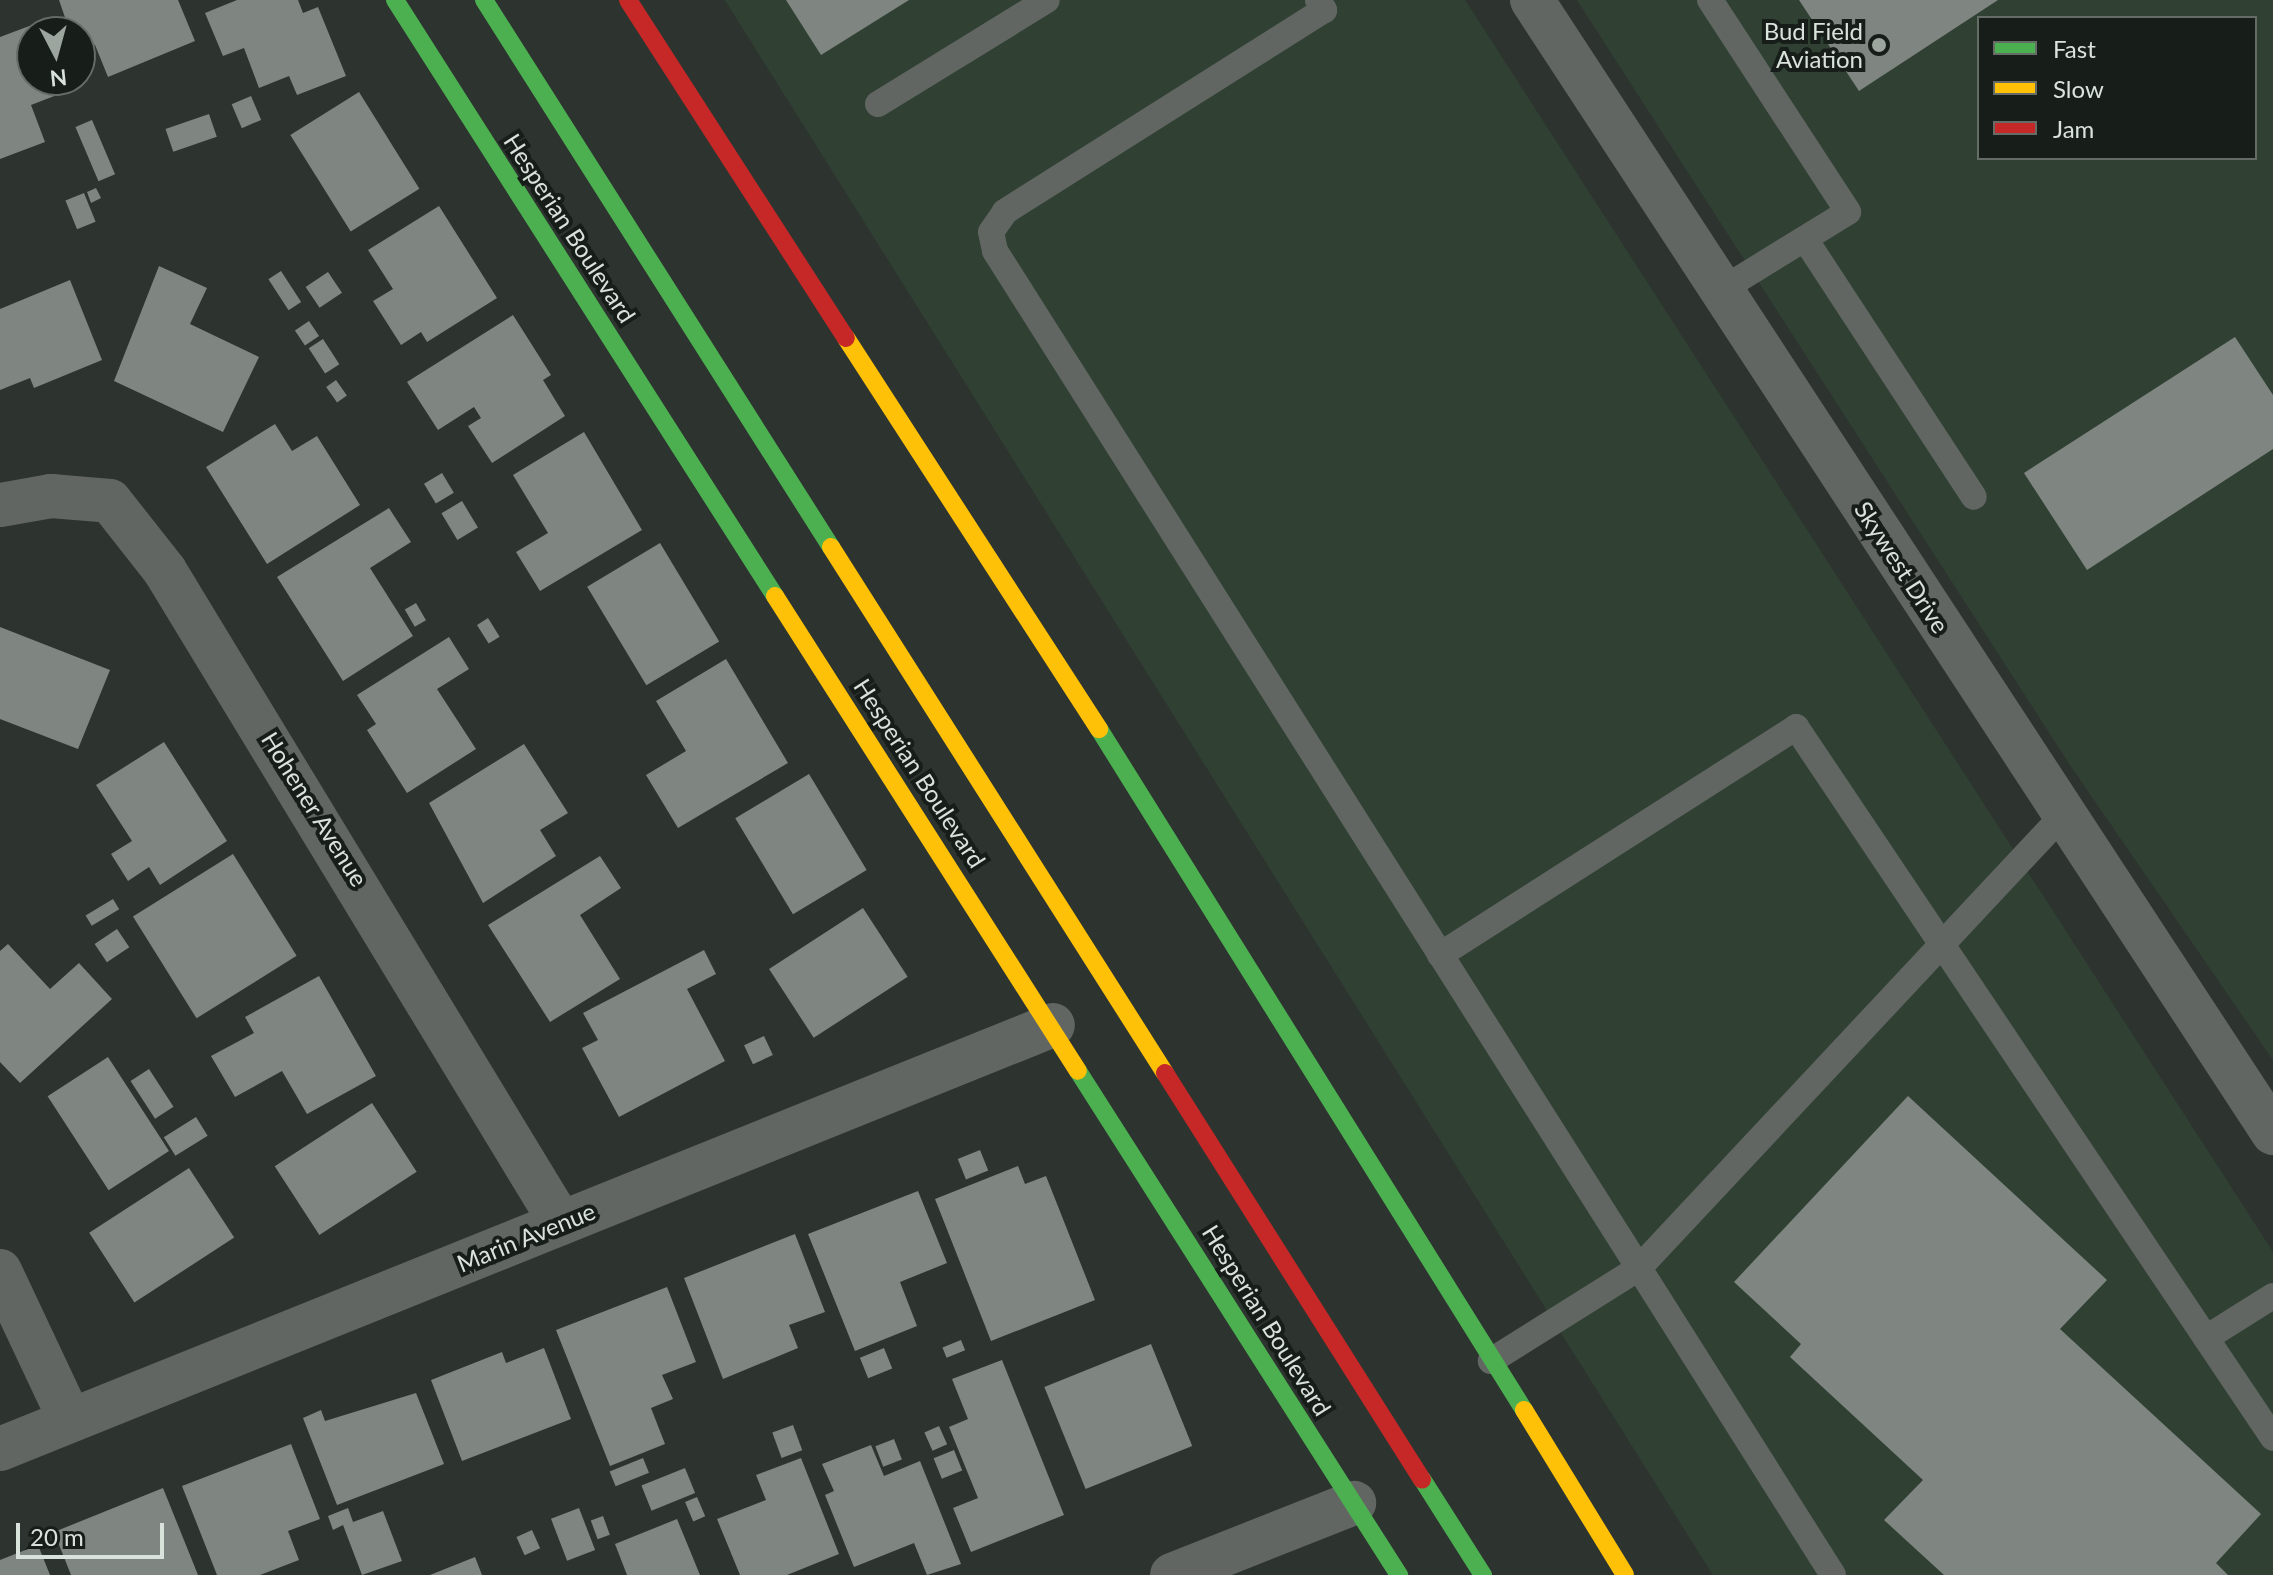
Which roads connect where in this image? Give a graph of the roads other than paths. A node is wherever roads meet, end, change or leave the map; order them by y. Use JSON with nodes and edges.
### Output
{"nodes":[{"id":1,"x":395,"y":0,"type":"edge"},
{"id":2,"x":484,"y":0,"type":"edge"},
{"id":3,"x":628,"y":0,"type":"edge"},
{"id":4,"x":1047,"y":0,"type":"edge"},
{"id":5,"x":1318,"y":0,"type":"edge"},
{"id":6,"x":1532,"y":0,"type":"edge"},
{"id":7,"x":1710,"y":0,"type":"edge"},
{"id":8,"x":878,"y":104,"type":"dead end"},
{"id":9,"x":1805,"y":239,"type":"junction"},
{"id":10,"x":1721,"y":290,"type":"junction"},
{"id":11,"x":1974,"y":497,"type":"dead end"},
{"id":12,"x":0,"y":505,"type":"edge"},
{"id":13,"x":2064,"y":814,"type":"junction"},
{"id":14,"x":1943,"y":942,"type":"junction"},
{"id":15,"x":1440,"y":955,"type":"junction"},
{"id":16,"x":1053,"y":1025,"type":"junction"},
{"id":17,"x":2273,"y":1133,"type":"edge"},
{"id":18,"x":561,"y":1223,"type":"junction"},
{"id":19,"x":1639,"y":1268,"type":"junction"},
{"id":20,"x":0,"y":1271,"type":"edge"},
{"id":21,"x":2273,"y":1296,"type":"edge"},
{"id":22,"x":2206,"y":1338,"type":"junction"},
{"id":23,"x":1491,"y":1361,"type":"junction"},
{"id":24,"x":70,"y":1420,"type":"junction"},
{"id":25,"x":2273,"y":1438,"type":"edge"},
{"id":26,"x":0,"y":1449,"type":"edge"},
{"id":27,"x":1354,"y":1503,"type":"junction"},
{"id":28,"x":1172,"y":1575,"type":"edge"},
{"id":29,"x":1399,"y":1575,"type":"edge"},
{"id":30,"x":1483,"y":1575,"type":"edge"},
{"id":31,"x":1625,"y":1575,"type":"edge"},
{"id":32,"x":1833,"y":1575,"type":"edge"}],
"edges":[{"from":1,"to":16,"type":"main road","name":"Hesperian Boulevard"},
{"from":2,"to":30,"type":"main road","name":"Hesperian Boulevard"},
{"from":3,"to":23,"type":"main road"},
{"from":4,"to":8,"type":"lane"},
{"from":5,"to":15,"type":"lane"},
{"from":6,"to":10,"type":"street","name":"Skywest Drive"},
{"from":7,"to":9,"type":"lane"},
{"from":9,"to":10,"type":"lane"},
{"from":9,"to":11,"type":"lane"},
{"from":10,"to":13,"type":"street","name":"Skywest Drive"},
{"from":12,"to":18,"type":"street","name":"Hohener Avenue"},
{"from":13,"to":14,"type":"lane"},
{"from":13,"to":17,"type":"street","name":"Skywest Drive"},
{"from":14,"to":15,"type":"lane"},
{"from":14,"to":19,"type":"lane"},
{"from":14,"to":22,"type":"lane"},
{"from":15,"to":19,"type":"lane"},
{"from":16,"to":18,"type":"street","name":"Marin Avenue"},
{"from":16,"to":27,"type":"main road","name":"Hesperian Boulevard"},
{"from":18,"to":24,"type":"street","name":"Marin Avenue"},
{"from":19,"to":23,"type":"lane"},
{"from":19,"to":32,"type":"lane"},
{"from":20,"to":24,"type":"street"},
{"from":21,"to":22,"type":"lane"},
{"from":22,"to":25,"type":"lane"},
{"from":23,"to":31,"type":"main road"},
{"from":24,"to":26,"type":"street","name":"Marin Avenue"},
{"from":27,"to":28,"type":"street"},
{"from":27,"to":29,"type":"main road","name":"Hesperian Boulevard"}]}
